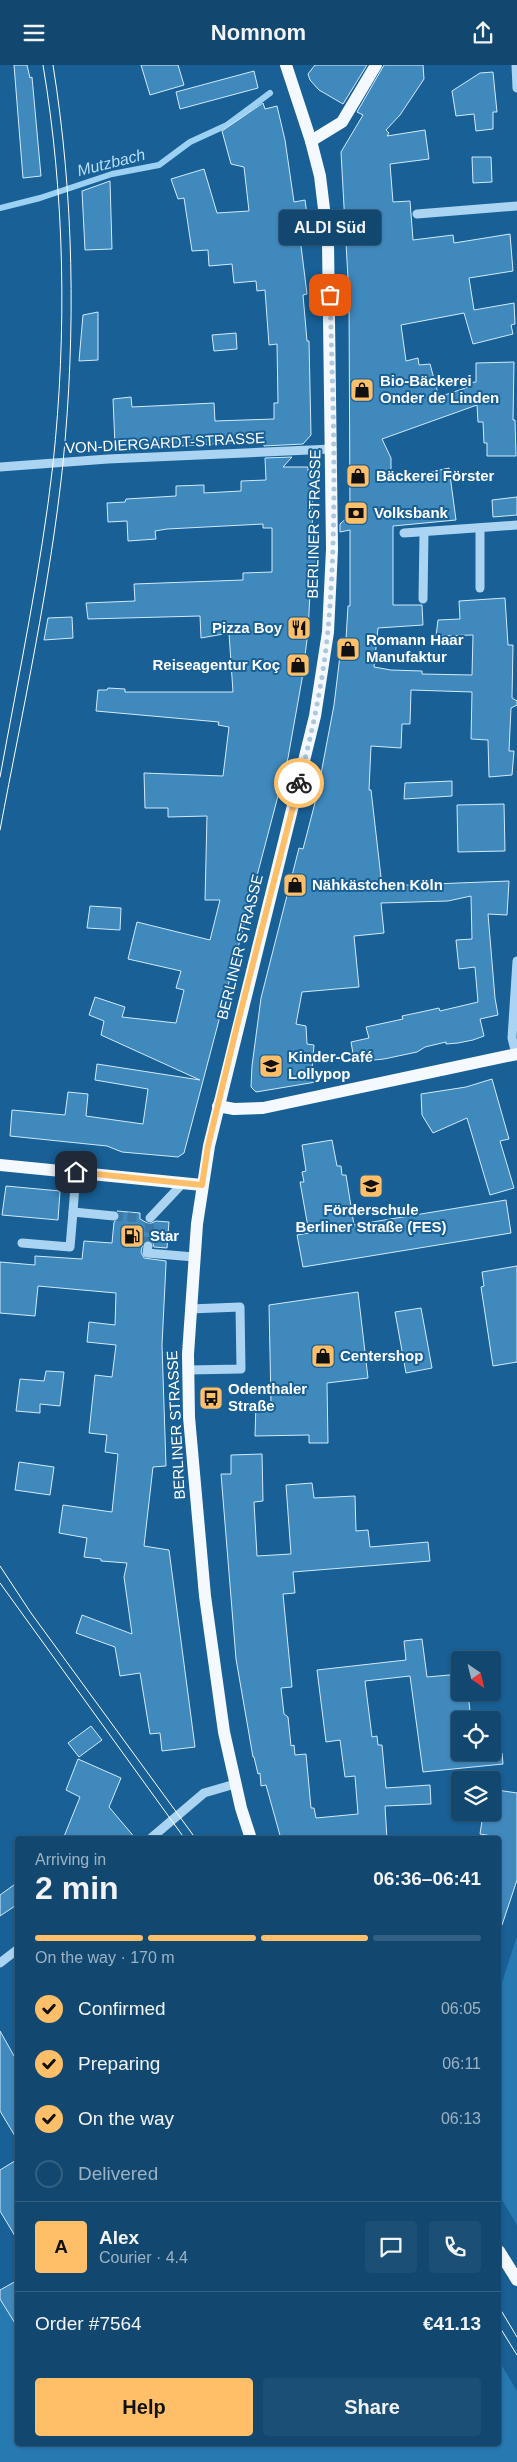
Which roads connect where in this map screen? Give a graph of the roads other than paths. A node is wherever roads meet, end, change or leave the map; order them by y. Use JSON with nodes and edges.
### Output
{"nodes":[{"id":1,"x":286,"y":65,"type":"edge"},
{"id":2,"x":376,"y":65,"type":"edge"},
{"id":3,"x":516,"y":65,"type":"edge"},
{"id":4,"x":517,"y":88,"type":"edge"},
{"id":5,"x":311,"y":141,"type":"junction"},
{"id":6,"x":517,"y":206,"type":"edge"},
{"id":7,"x":417,"y":214,"type":"dead end"},
{"id":8,"x":332,"y":449,"type":"junction"},
{"id":9,"x":0,"y":467,"type":"edge"},
{"id":10,"x":517,"y":525,"type":"edge"},
{"id":11,"x":480,"y":528,"type":"junction"},
{"id":12,"x":424,"y":532,"type":"junction"},
{"id":13,"x":404,"y":533,"type":"dead end"},
{"id":14,"x":480,"y":588,"type":"dead end"},
{"id":15,"x":423,"y":599,"type":"dead end"},
{"id":16,"x":517,"y":961,"type":"edge"},
{"id":17,"x":516,"y":1054,"type":"edge"},
{"id":18,"x":218,"y":1106,"type":"junction"},
{"id":19,"x":0,"y":1165,"type":"edge"},
{"id":20,"x":76,"y":1172,"type":"junction"},
{"id":21,"x":183,"y":1183,"type":"junction"},
{"id":22,"x":202,"y":1185,"type":"junction"},
{"id":23,"x":73,"y":1212,"type":"junction"},
{"id":24,"x":114,"y":1215,"type":"tunnel mouth"},
{"id":25,"x":140,"y":1217,"type":"tunnel mouth"},
{"id":26,"x":22,"y":1243,"type":"dead end"},
{"id":27,"x":148,"y":1245,"type":"dead end"},
{"id":28,"x":194,"y":1257,"type":"junction"},
{"id":29,"x":190,"y":1309,"type":"junction"},
{"id":30,"x":188,"y":1370,"type":"junction"},
{"id":31,"x":235,"y":1784,"type":"junction"},
{"id":32,"x":154,"y":1836,"type":"edge"},
{"id":33,"x":250,"y":1836,"type":"edge"},
{"id":34,"x":15,"y":1951,"type":"edge"},
{"id":35,"x":0,"y":1963,"type":"edge"},
{"id":36,"x":501,"y":2254,"type":"edge"},
{"id":37,"x":517,"y":2280,"type":"edge"}],
"edges":[{"from":1,"to":5,"type":"main road","name":"BERLINER STRASSE"},
{"from":2,"to":5,"type":"main road"},
{"from":3,"to":4,"type":"street"},
{"from":5,"to":8,"type":"main road","name":"BERLINER STRASSE"},
{"from":6,"to":7,"type":"street"},
{"from":8,"to":9,"type":"street","name":"VON-DIERGARDT-STRASSE"},
{"from":8,"to":18,"type":"main road","name":"BERLINER STRASSE"},
{"from":10,"to":11,"type":"street"},
{"from":11,"to":12,"type":"street"},
{"from":11,"to":14,"type":"street"},
{"from":12,"to":13,"type":"street"},
{"from":12,"to":15,"type":"street"},
{"from":16,"to":17,"type":"street"},
{"from":17,"to":18,"type":"main road"},
{"from":18,"to":22,"type":"main road","name":"BERLINER STRASSE"},
{"from":19,"to":20,"type":"main road"},
{"from":20,"to":21,"type":"main road"},
{"from":20,"to":23,"type":"street"},
{"from":21,"to":22,"type":"main road"},
{"from":21,"to":25,"type":"street"},
{"from":22,"to":28,"type":"main road","name":"BERLINER STRASSE"},
{"from":23,"to":24,"type":"street"},
{"from":23,"to":26,"type":"street"},
{"from":27,"to":28,"type":"street"},
{"from":28,"to":29,"type":"main road","name":"BERLINER STRASSE"},
{"from":29,"to":30,"type":"main road","name":"BERLINER STRASSE"},
{"from":29,"to":30,"type":"street"},
{"from":30,"to":31,"type":"main road","name":"BERLINER STRASSE"},
{"from":31,"to":32,"type":"street"},
{"from":31,"to":33,"type":"main road","name":"BERLINER STRASSE"},
{"from":34,"to":35,"type":"street"},
{"from":36,"to":37,"type":"main road"}]}
